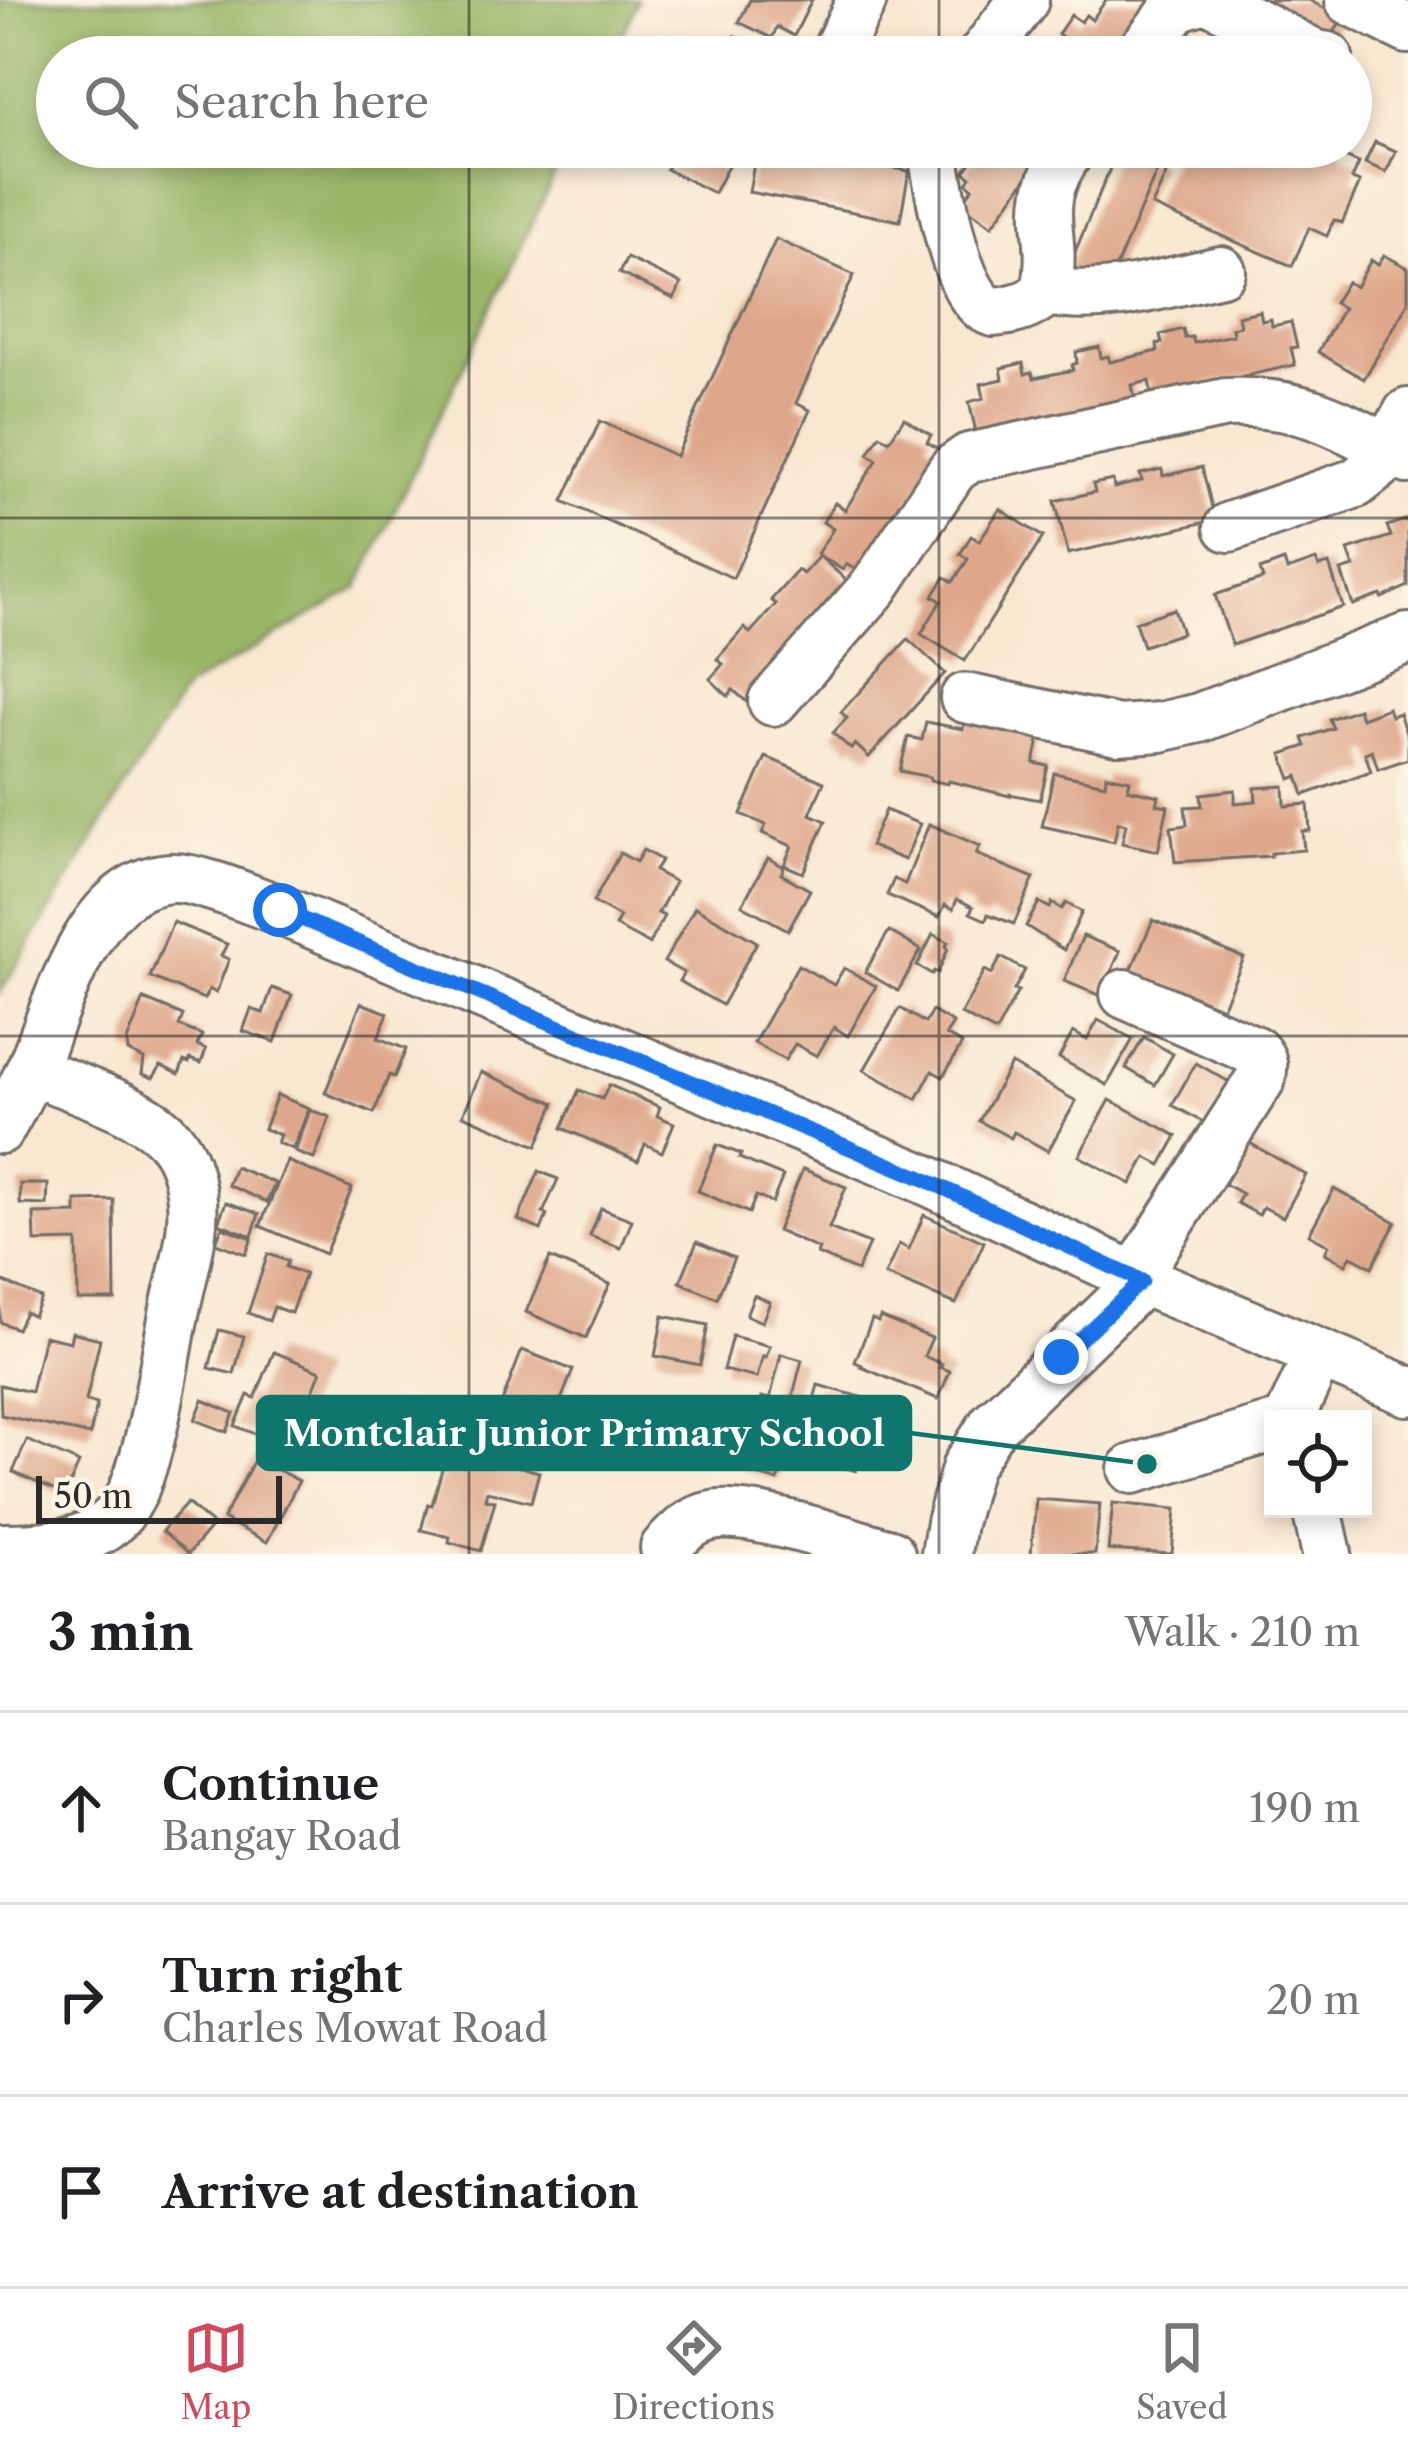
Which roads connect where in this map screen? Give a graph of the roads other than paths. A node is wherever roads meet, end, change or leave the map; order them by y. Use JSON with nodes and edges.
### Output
{"nodes":[{"id":1,"x":862,"y":0,"type":"edge"},
{"id":2,"x":1024,"y":0,"type":"edge"},
{"id":3,"x":1202,"y":0,"type":"edge"},
{"id":4,"x":1350,"y":0,"type":"edge"},
{"id":5,"x":1408,"y":32,"type":"edge"},
{"id":6,"x":844,"y":36,"type":"edge"},
{"id":7,"x":996,"y":36,"type":"edge"},
{"id":8,"x":1154,"y":36,"type":"edge"},
{"id":9,"x":1280,"y":36,"type":"edge"},
{"id":10,"x":1372,"y":47,"type":"edge"},
{"id":11,"x":936,"y":168,"type":"edge"},
{"id":12,"x":1057,"y":168,"type":"edge"},
{"id":13,"x":1221,"y":272,"type":"dead end"},
{"id":14,"x":1046,"y":291,"type":"junction"},
{"id":15,"x":1401,"y":440,"type":"edge"},
{"id":16,"x":1229,"y":527,"type":"dead end"},
{"id":17,"x":1408,"y":638,"type":"edge"},
{"id":18,"x":965,"y":698,"type":"dead end"},
{"id":19,"x":773,"y":701,"type":"dead end"},
{"id":20,"x":1125,"y":994,"type":"dead end"},
{"id":21,"x":31,"y":1070,"type":"junction"},
{"id":22,"x":0,"y":1129,"type":"edge"},
{"id":23,"x":1139,"y":1279,"type":"junction"},
{"id":24,"x":1318,"y":1354,"type":"junction"},
{"id":25,"x":1408,"y":1391,"type":"edge"},
{"id":26,"x":1293,"y":1410,"type":"edge"},
{"id":27,"x":1264,"y":1430,"type":"edge"},
{"id":28,"x":1132,"y":1469,"type":"dead end"},
{"id":29,"x":1319,"y":1518,"type":"edge"},
{"id":30,"x":0,"y":1548,"type":"edge"},
{"id":31,"x":665,"y":1548,"type":"dead end"},
{"id":32,"x":890,"y":1554,"type":"edge"},
{"id":33,"x":946,"y":1554,"type":"edge"},
{"id":34,"x":1327,"y":1554,"type":"edge"}],
"edges":[{"from":1,"to":6,"type":"street"},
{"from":2,"to":7,"type":"street"},
{"from":3,"to":8,"type":"street"},
{"from":3,"to":9,"type":"street"},
{"from":4,"to":5,"type":"street"},
{"from":5,"to":10,"type":"street"},
{"from":11,"to":14,"type":"street"},
{"from":12,"to":14,"type":"street"},
{"from":13,"to":14,"type":"street"},
{"from":15,"to":16,"type":"street"},
{"from":15,"to":19,"type":"street"},
{"from":17,"to":18,"type":"street"},
{"from":20,"to":23,"type":"street"},
{"from":21,"to":22,"type":"street"},
{"from":21,"to":23,"type":"street"},
{"from":21,"to":30,"type":"street"},
{"from":23,"to":24,"type":"street"},
{"from":23,"to":33,"type":"street"},
{"from":24,"to":25,"type":"street"},
{"from":24,"to":26,"type":"street"},
{"from":27,"to":28,"type":"street"},
{"from":29,"to":34,"type":"street"},
{"from":31,"to":32,"type":"street"}]}
